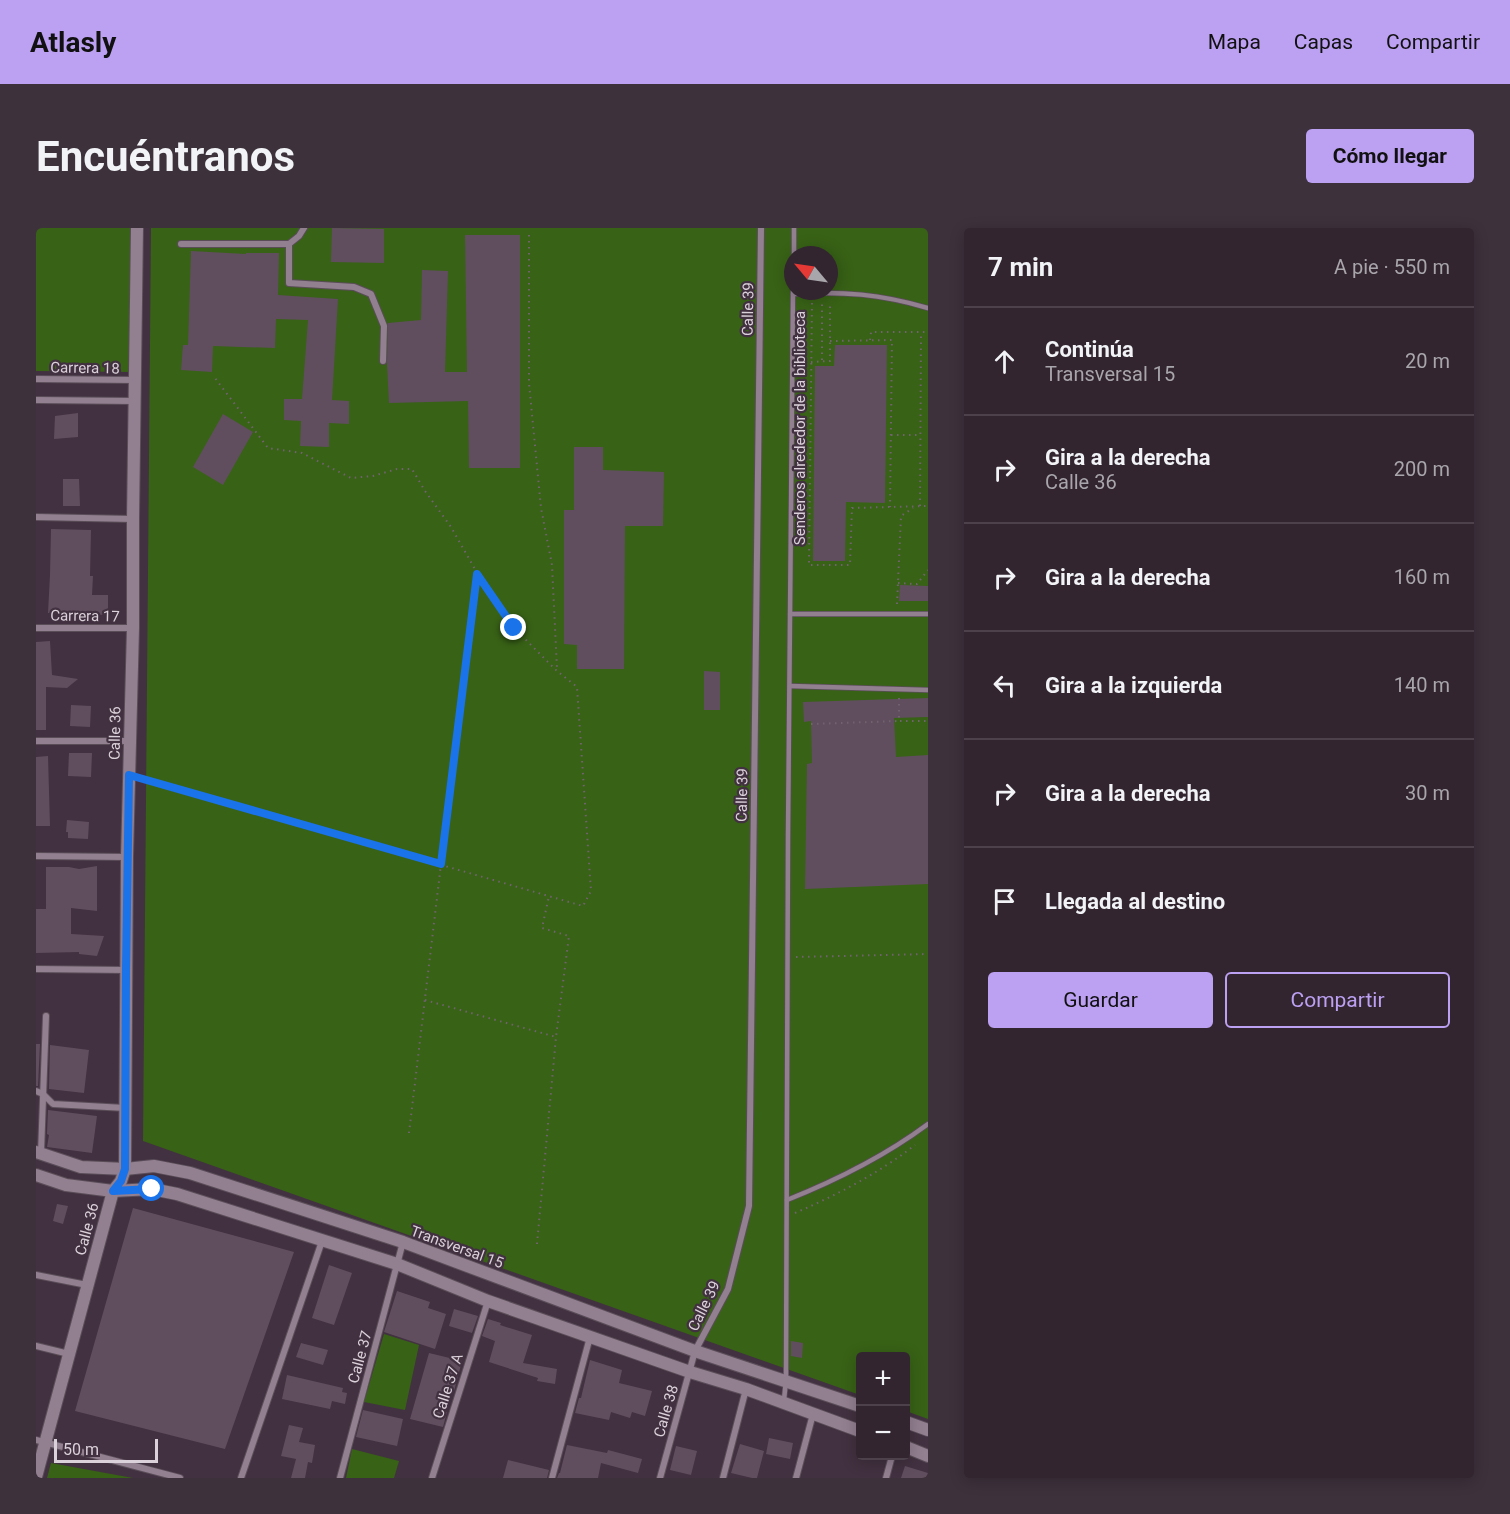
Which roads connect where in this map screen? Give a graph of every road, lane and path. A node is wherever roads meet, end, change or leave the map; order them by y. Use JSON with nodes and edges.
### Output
{"nodes":[{"id":1,"x":137,"y":228,"type":"edge"},
{"id":2,"x":304,"y":228,"type":"edge"},
{"id":3,"x":761,"y":228,"type":"edge"},
{"id":4,"x":794,"y":228,"type":"edge"},
{"id":5,"x":530,"y":235,"type":"dead end"},
{"id":6,"x":181,"y":244,"type":"dead end"},
{"id":7,"x":289,"y":244,"type":"junction"},
{"id":8,"x":794,"y":246,"type":"edge"},
{"id":9,"x":838,"y":293,"type":"edge"},
{"id":10,"x":793,"y":300,"type":"edge"},
{"id":11,"x":812,"y":300,"type":"edge"},
{"id":12,"x":822,"y":300,"type":"edge"},
{"id":13,"x":830,"y":300,"type":"edge"},
{"id":14,"x":928,"y":308,"type":"edge"},
{"id":15,"x":928,"y":332,"type":"edge"},
{"id":16,"x":921,"y":333,"type":"junction"},
{"id":17,"x":870,"y":340,"type":"junction"},
{"id":18,"x":830,"y":341,"type":"junction"},
{"id":19,"x":383,"y":361,"type":"dead end"},
{"id":20,"x":811,"y":362,"type":"junction"},
{"id":21,"x":822,"y":362,"type":"junction"},
{"id":22,"x":215,"y":378,"type":"dead end"},
{"id":23,"x":36,"y":379,"type":"edge"},
{"id":24,"x":135,"y":380,"type":"junction"},
{"id":25,"x":36,"y":400,"type":"edge"},
{"id":26,"x":134,"y":401,"type":"junction"},
{"id":27,"x":891,"y":435,"type":"junction"},
{"id":28,"x":920,"y":435,"type":"junction"},
{"id":29,"x":920,"y":506,"type":"junction"},
{"id":30,"x":928,"y":506,"type":"edge"},
{"id":31,"x":890,"y":507,"type":"junction"},
{"id":32,"x":915,"y":507,"type":"junction"},
{"id":33,"x":36,"y":517,"type":"edge"},
{"id":34,"x":133,"y":519,"type":"junction"},
{"id":35,"x":928,"y":570,"type":"edge"},
{"id":36,"x":477,"y":574,"type":"junction"},
{"id":37,"x":898,"y":583,"type":"junction"},
{"id":38,"x":790,"y":614,"type":"junction"},
{"id":39,"x":896,"y":614,"type":"junction"},
{"id":40,"x":928,"y":614,"type":"edge"},
{"id":41,"x":36,"y":627,"type":"edge"},
{"id":42,"x":133,"y":628,"type":"junction"},
{"id":43,"x":557,"y":671,"type":"junction"},
{"id":44,"x":790,"y":686,"type":"junction"},
{"id":45,"x":899,"y":689,"type":"junction"},
{"id":46,"x":928,"y":690,"type":"edge"},
{"id":47,"x":898,"y":721,"type":"junction"},
{"id":48,"x":928,"y":721,"type":"edge"},
{"id":49,"x":811,"y":724,"type":"dead end"},
{"id":50,"x":36,"y":741,"type":"edge"},
{"id":51,"x":129,"y":741,"type":"junction"},
{"id":52,"x":129,"y":775,"type":"junction"},
{"id":53,"x":36,"y":856,"type":"edge"},
{"id":54,"x":128,"y":857,"type":"junction"},
{"id":55,"x":441,"y":864,"type":"junction"},
{"id":56,"x":549,"y":896,"type":"junction"},
{"id":57,"x":928,"y":954,"type":"edge"},
{"id":58,"x":789,"y":957,"type":"junction"},
{"id":59,"x":36,"y":969,"type":"edge"},
{"id":60,"x":126,"y":970,"type":"junction"},
{"id":61,"x":424,"y":1000,"type":"junction"},
{"id":62,"x":46,"y":1017,"type":"dead end"},
{"id":63,"x":556,"y":1037,"type":"junction"},
{"id":64,"x":36,"y":1091,"type":"edge"},
{"id":65,"x":43,"y":1094,"type":"junction"},
{"id":66,"x":125,"y":1108,"type":"junction"},
{"id":67,"x":928,"y":1124,"type":"edge"},
{"id":68,"x":409,"y":1133,"type":"dead end"},
{"id":69,"x":919,"y":1143,"type":"dead end"},
{"id":70,"x":38,"y":1153,"type":"edge"},
{"id":71,"x":125,"y":1169,"type":"junction"},
{"id":72,"x":36,"y":1175,"type":"edge"},
{"id":73,"x":113,"y":1191,"type":"junction"},
{"id":74,"x":787,"y":1200,"type":"junction"},
{"id":75,"x":795,"y":1213,"type":"dead end"},
{"id":76,"x":322,"y":1240,"type":"junction"},
{"id":77,"x":403,"y":1242,"type":"junction"},
{"id":78,"x":537,"y":1244,"type":"dead end"},
{"id":79,"x":397,"y":1264,"type":"junction"},
{"id":80,"x":36,"y":1275,"type":"edge"},
{"id":81,"x":88,"y":1286,"type":"junction"},
{"id":82,"x":488,"y":1301,"type":"junction"},
{"id":83,"x":590,"y":1337,"type":"junction"},
{"id":84,"x":36,"y":1346,"type":"edge"},
{"id":85,"x":695,"y":1351,"type":"junction"},
{"id":86,"x":69,"y":1354,"type":"junction"},
{"id":87,"x":690,"y":1372,"type":"junction"},
{"id":88,"x":786,"y":1380,"type":"junction"},
{"id":89,"x":746,"y":1389,"type":"junction"},
{"id":90,"x":783,"y":1403,"type":"junction"},
{"id":91,"x":856,"y":1404,"type":"edge"},
{"id":92,"x":813,"y":1414,"type":"junction"},
{"id":93,"x":910,"y":1423,"type":"edge"},
{"id":94,"x":856,"y":1429,"type":"edge"},
{"id":95,"x":928,"y":1430,"type":"edge"},
{"id":96,"x":41,"y":1441,"type":"edge"},
{"id":97,"x":910,"y":1449,"type":"edge"},
{"id":98,"x":928,"y":1456,"type":"edge"},
{"id":99,"x":891,"y":1460,"type":"edge"},
{"id":100,"x":36,"y":1478,"type":"edge"},
{"id":101,"x":180,"y":1478,"type":"edge"},
{"id":102,"x":241,"y":1478,"type":"edge"},
{"id":103,"x":340,"y":1478,"type":"edge"},
{"id":104,"x":432,"y":1478,"type":"edge"},
{"id":105,"x":552,"y":1478,"type":"edge"},
{"id":106,"x":660,"y":1478,"type":"edge"},
{"id":107,"x":723,"y":1478,"type":"edge"},
{"id":108,"x":796,"y":1478,"type":"edge"},
{"id":109,"x":886,"y":1478,"type":"edge"}],
"edges":[{"from":1,"to":24,"type":"street","name":"Calle 36"},
{"from":2,"to":7,"type":"street"},
{"from":3,"to":85,"type":"street","name":"Calle 39"},
{"from":4,"to":8,"type":"lane"},
{"from":5,"to":43,"type":"path"},
{"from":6,"to":7,"type":"street"},
{"from":7,"to":19,"type":"street"},
{"from":9,"to":14,"type":"lane"},
{"from":10,"to":38,"type":"lane"},
{"from":11,"to":20,"type":"path","name":"Senderos alrededor de la biblioteca"},
{"from":12,"to":21,"type":"path"},
{"from":13,"to":18,"type":"path"},
{"from":15,"to":16,"type":"path"},
{"from":16,"to":17,"type":"path"},
{"from":16,"to":28,"type":"path"},
{"from":17,"to":18,"type":"path"},
{"from":17,"to":27,"type":"path"},
{"from":18,"to":21,"type":"path"},
{"from":20,"to":21,"type":"path"},
{"from":20,"to":31,"type":"path","name":"Senderos alrededor de la biblioteca"},
{"from":22,"to":36,"type":"path"},
{"from":23,"to":24,"type":"street","name":"Carrera 18"},
{"from":24,"to":26,"type":"street","name":"Calle 36"},
{"from":25,"to":26,"type":"street"},
{"from":26,"to":34,"type":"street","name":"Calle 36"},
{"from":27,"to":28,"type":"path"},
{"from":27,"to":31,"type":"path"},
{"from":28,"to":29,"type":"path"},
{"from":29,"to":30,"type":"path","name":"Senderos alrededor de la biblioteca"},
{"from":29,"to":32,"type":"path","name":"Senderos alrededor de la biblioteca"},
{"from":31,"to":32,"type":"path","name":"Senderos alrededor de la biblioteca"},
{"from":32,"to":37,"type":"path"},
{"from":33,"to":34,"type":"street"},
{"from":34,"to":42,"type":"street","name":"Calle 36"},
{"from":35,"to":37,"type":"path"},
{"from":36,"to":43,"type":"path"},
{"from":36,"to":55,"type":"path"},
{"from":37,"to":39,"type":"path"},
{"from":38,"to":39,"type":"lane"},
{"from":38,"to":44,"type":"lane"},
{"from":39,"to":40,"type":"lane"},
{"from":41,"to":42,"type":"street","name":"Carrera 17"},
{"from":42,"to":51,"type":"street","name":"Calle 36"},
{"from":43,"to":56,"type":"path"},
{"from":44,"to":45,"type":"lane"},
{"from":44,"to":58,"type":"lane"},
{"from":45,"to":46,"type":"lane"},
{"from":45,"to":47,"type":"path"},
{"from":47,"to":48,"type":"path"},
{"from":47,"to":49,"type":"path"},
{"from":50,"to":51,"type":"street"},
{"from":51,"to":52,"type":"street","name":"Calle 36"},
{"from":52,"to":54,"type":"street","name":"Calle 36"},
{"from":52,"to":55,"type":"path"},
{"from":53,"to":54,"type":"street"},
{"from":54,"to":60,"type":"street","name":"Calle 36"},
{"from":55,"to":56,"type":"path"},
{"from":55,"to":61,"type":"path"},
{"from":56,"to":63,"type":"path"},
{"from":57,"to":58,"type":"path"},
{"from":58,"to":74,"type":"lane"},
{"from":59,"to":60,"type":"street"},
{"from":60,"to":66,"type":"street","name":"Calle 36"},
{"from":61,"to":63,"type":"path"},
{"from":61,"to":68,"type":"path"},
{"from":62,"to":65,"type":"street"},
{"from":63,"to":78,"type":"path"},
{"from":64,"to":65,"type":"street"},
{"from":65,"to":66,"type":"street"},
{"from":65,"to":70,"type":"street"},
{"from":66,"to":71,"type":"street","name":"Calle 36"},
{"from":67,"to":74,"type":"lane"},
{"from":69,"to":75,"type":"path"},
{"from":70,"to":71,"type":"street","name":"Transversal 15"},
{"from":71,"to":73,"type":"street","name":"Calle 36"},
{"from":71,"to":77,"type":"street","name":"Transversal 15"},
{"from":72,"to":73,"type":"street"},
{"from":73,"to":76,"type":"street"},
{"from":73,"to":81,"type":"street","name":"Calle 36"},
{"from":74,"to":88,"type":"lane"},
{"from":76,"to":79,"type":"street"},
{"from":76,"to":102,"type":"street"},
{"from":77,"to":79,"type":"street","name":"Calle 37"},
{"from":77,"to":85,"type":"street","name":"Transversal 15"},
{"from":79,"to":82,"type":"street"},
{"from":79,"to":103,"type":"street","name":"Calle 37"},
{"from":80,"to":81,"type":"street"},
{"from":81,"to":86,"type":"street","name":"Calle 36"},
{"from":82,"to":83,"type":"street"},
{"from":82,"to":104,"type":"street","name":"Calle 37 A"},
{"from":83,"to":87,"type":"street"},
{"from":83,"to":105,"type":"street"},
{"from":84,"to":86,"type":"street"},
{"from":85,"to":87,"type":"street","name":"Calle 38"},
{"from":85,"to":88,"type":"street","name":"Transversal 15"},
{"from":86,"to":96,"type":"street","name":"Calle 36"},
{"from":87,"to":89,"type":"street"},
{"from":87,"to":106,"type":"street","name":"Calle 38"},
{"from":88,"to":90,"type":"lane"},
{"from":88,"to":91,"type":"street","name":"Transversal 15"},
{"from":89,"to":90,"type":"street"},
{"from":89,"to":107,"type":"street"},
{"from":90,"to":92,"type":"street"},
{"from":92,"to":94,"type":"street"},
{"from":92,"to":108,"type":"street"},
{"from":93,"to":95,"type":"street"},
{"from":96,"to":100,"type":"street","name":"Calle 36"},
{"from":96,"to":101,"type":"street"},
{"from":97,"to":98,"type":"street"},
{"from":99,"to":109,"type":"street"}]}
